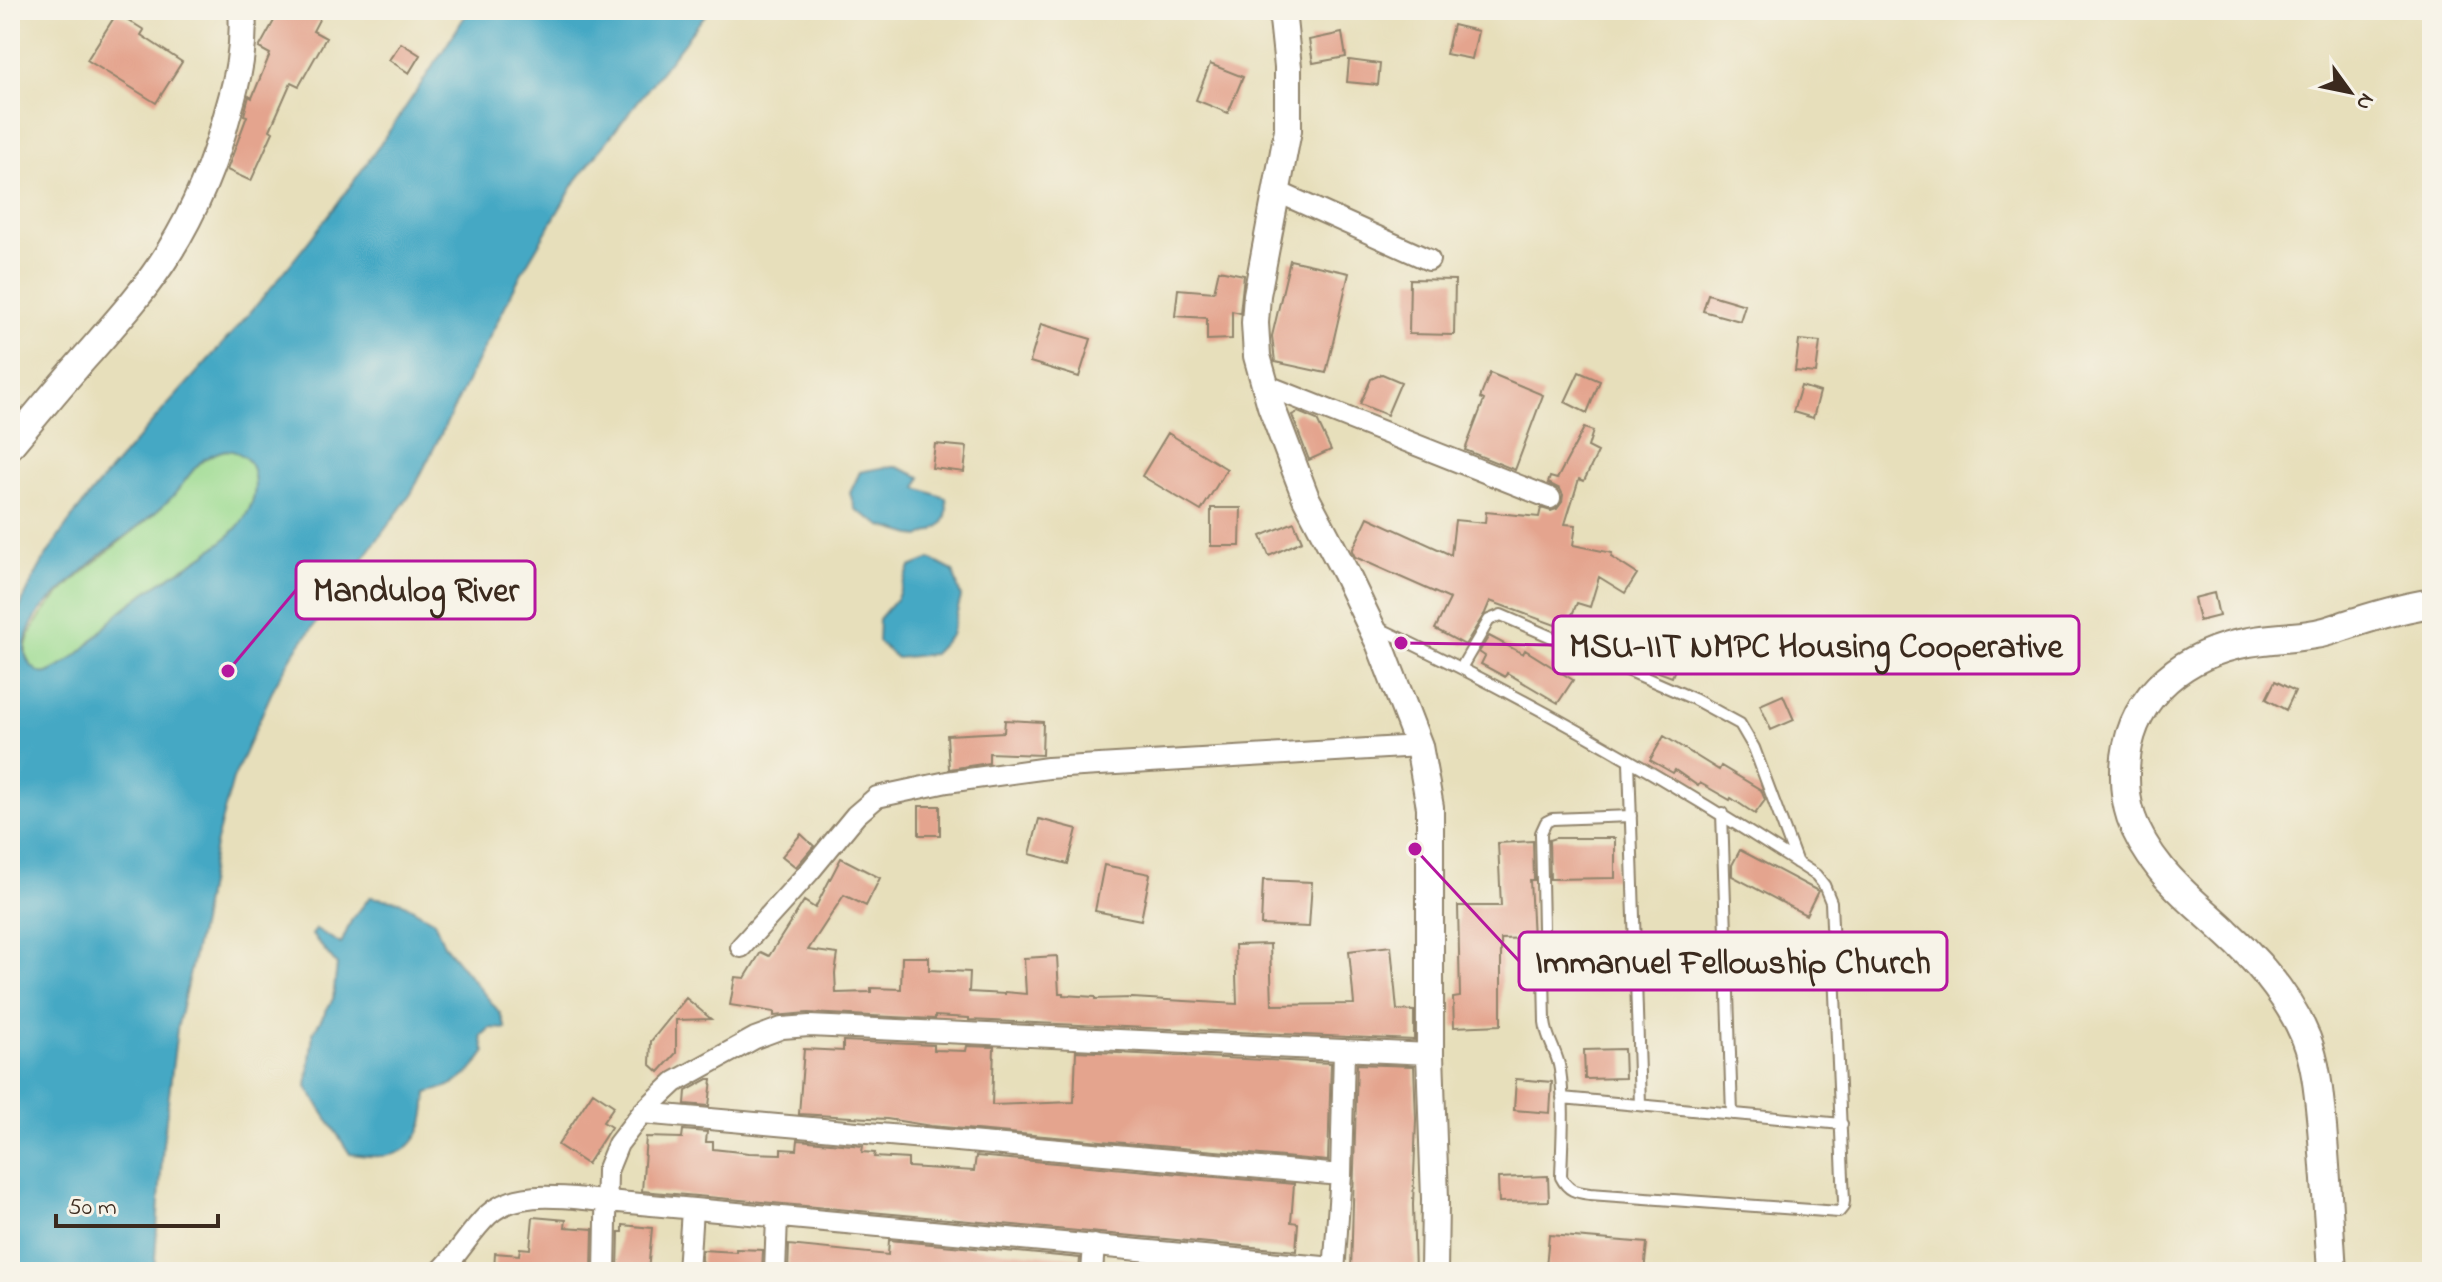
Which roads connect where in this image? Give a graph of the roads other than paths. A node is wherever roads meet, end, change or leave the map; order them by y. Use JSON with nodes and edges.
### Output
{"nodes":[{"id":1,"x":242,"y":10,"type":"edge"},
{"id":2,"x":1282,"y":10,"type":"edge"},
{"id":3,"x":1278,"y":192,"type":"junction"},
{"id":4,"x":1429,"y":260,"type":"dead end"},
{"id":5,"x":1265,"y":385,"type":"junction"},
{"id":6,"x":10,"y":446,"type":"edge"},
{"id":7,"x":1550,"y":498,"type":"dead end"},
{"id":8,"x":2432,"y":603,"type":"edge"},
{"id":9,"x":1371,"y":624,"type":"junction"},
{"id":10,"x":1461,"y":668,"type":"junction"},
{"id":11,"x":1419,"y":746,"type":"junction"},
{"id":12,"x":1629,"y":761,"type":"junction"},
{"id":13,"x":1722,"y":813,"type":"junction"},
{"id":14,"x":1631,"y":816,"type":"junction"},
{"id":15,"x":1797,"y":863,"type":"junction"},
{"id":16,"x":741,"y":947,"type":"dead end"},
{"id":17,"x":1344,"y":1050,"type":"junction"},
{"id":18,"x":1430,"y":1054,"type":"junction"},
{"id":19,"x":1562,"y":1098,"type":"junction"},
{"id":20,"x":1640,"y":1105,"type":"junction"},
{"id":21,"x":642,"y":1113,"type":"junction"},
{"id":22,"x":1732,"y":1114,"type":"junction"},
{"id":23,"x":1842,"y":1124,"type":"junction"},
{"id":24,"x":1341,"y":1175,"type":"junction"},
{"id":25,"x":608,"y":1201,"type":"junction"},
{"id":26,"x":692,"y":1209,"type":"junction"},
{"id":27,"x":777,"y":1217,"type":"junction"},
{"id":28,"x":1094,"y":1245,"type":"junction"},
{"id":29,"x":1171,"y":1263,"type":"edge"},
{"id":30,"x":1258,"y":1267,"type":"edge"},
{"id":31,"x":1334,"y":1270,"type":"edge"},
{"id":32,"x":440,"y":1272,"type":"edge"},
{"id":33,"x":605,"y":1272,"type":"edge"},
{"id":34,"x":688,"y":1272,"type":"edge"},
{"id":35,"x":775,"y":1272,"type":"edge"},
{"id":36,"x":1092,"y":1272,"type":"edge"},
{"id":37,"x":1434,"y":1272,"type":"edge"},
{"id":38,"x":2332,"y":1272,"type":"edge"}],
"edges":[{"from":1,"to":6,"type":"street"},
{"from":2,"to":3,"type":"street"},
{"from":3,"to":4,"type":"street"},
{"from":3,"to":5,"type":"street"},
{"from":5,"to":7,"type":"street"},
{"from":5,"to":9,"type":"street"},
{"from":8,"to":38,"type":"main road"},
{"from":9,"to":10,"type":"lane"},
{"from":9,"to":11,"type":"street"},
{"from":10,"to":12,"type":"lane"},
{"from":10,"to":15,"type":"lane"},
{"from":11,"to":16,"type":"street"},
{"from":11,"to":18,"type":"street"},
{"from":12,"to":13,"type":"lane"},
{"from":12,"to":14,"type":"lane"},
{"from":13,"to":15,"type":"lane"},
{"from":13,"to":22,"type":"lane"},
{"from":14,"to":19,"type":"lane"},
{"from":14,"to":20,"type":"lane"},
{"from":15,"to":23,"type":"lane"},
{"from":17,"to":18,"type":"street"},
{"from":17,"to":21,"type":"street"},
{"from":17,"to":24,"type":"street"},
{"from":18,"to":37,"type":"street"},
{"from":19,"to":20,"type":"lane"},
{"from":19,"to":23,"type":"lane"},
{"from":20,"to":22,"type":"lane"},
{"from":21,"to":24,"type":"street"},
{"from":21,"to":25,"type":"street"},
{"from":22,"to":23,"type":"lane"},
{"from":24,"to":31,"type":"street"},
{"from":25,"to":26,"type":"street"},
{"from":25,"to":32,"type":"street"},
{"from":25,"to":33,"type":"street"},
{"from":26,"to":27,"type":"street"},
{"from":26,"to":34,"type":"street"},
{"from":27,"to":28,"type":"street"},
{"from":27,"to":35,"type":"street"},
{"from":28,"to":29,"type":"street"},
{"from":28,"to":36,"type":"street"},
{"from":29,"to":30,"type":"street"},
{"from":30,"to":31,"type":"street"}]}
